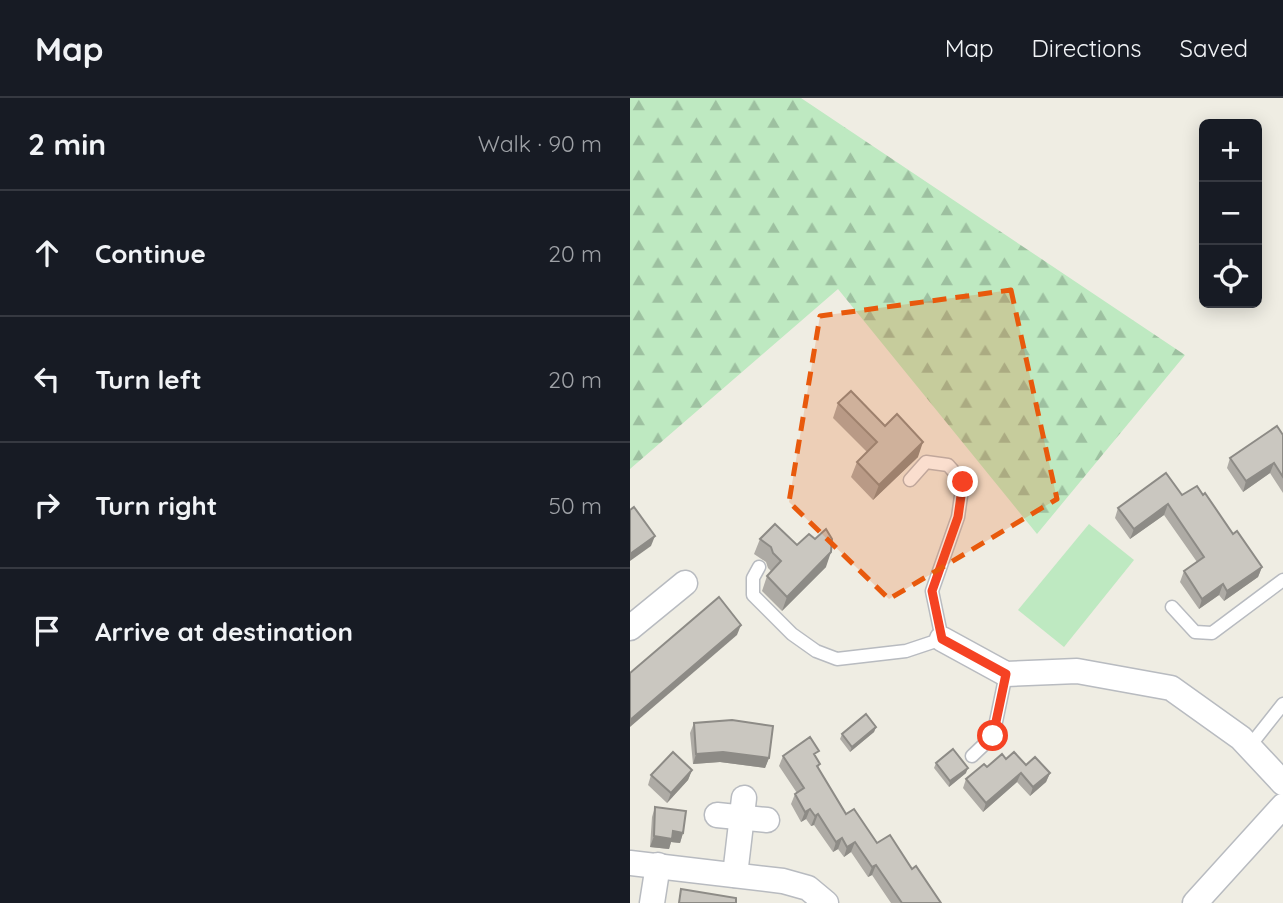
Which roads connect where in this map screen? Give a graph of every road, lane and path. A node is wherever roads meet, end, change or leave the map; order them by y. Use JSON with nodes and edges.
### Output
{"nodes":[{"id":1,"x":910,"y":480,"type":"dead end"},
{"id":2,"x":760,"y":567,"type":"dead end"},
{"id":3,"x":1283,"y":580,"type":"edge"},
{"id":4,"x":685,"y":583,"type":"dead end"},
{"id":5,"x":1172,"y":607,"type":"dead end"},
{"id":6,"x":634,"y":615,"type":"edge"},
{"id":7,"x":942,"y":639,"type":"junction"},
{"id":8,"x":1006,"y":674,"type":"junction"},
{"id":9,"x":1283,"y":704,"type":"edge"},
{"id":10,"x":1249,"y":747,"type":"junction"},
{"id":11,"x":972,"y":756,"type":"dead end"},
{"id":12,"x":1283,"y":783,"type":"edge"},
{"id":13,"x":1283,"y":806,"type":"edge"},
{"id":14,"x":743,"y":808,"type":"junction"},
{"id":15,"x":717,"y":815,"type":"dead end"},
{"id":16,"x":767,"y":820,"type":"dead end"},
{"id":17,"x":630,"y":863,"type":"edge"},
{"id":18,"x":658,"y":865,"type":"junction"},
{"id":19,"x":735,"y":875,"type":"junction"},
{"id":20,"x":652,"y":903,"type":"edge"},
{"id":21,"x":826,"y":903,"type":"edge"},
{"id":22,"x":1195,"y":903,"type":"edge"}],
"edges":[{"from":1,"to":7,"type":"lane"},
{"from":2,"to":7,"type":"lane"},
{"from":3,"to":5,"type":"lane"},
{"from":4,"to":6,"type":"street"},
{"from":7,"to":8,"type":"street"},
{"from":8,"to":10,"type":"street"},
{"from":8,"to":11,"type":"lane"},
{"from":9,"to":10,"type":"lane"},
{"from":10,"to":12,"type":"street"},
{"from":13,"to":22,"type":"street"},
{"from":14,"to":15,"type":"street"},
{"from":14,"to":16,"type":"street"},
{"from":14,"to":19,"type":"street"},
{"from":17,"to":18,"type":"street"},
{"from":18,"to":19,"type":"street"},
{"from":18,"to":20,"type":"street"},
{"from":19,"to":21,"type":"street"}]}
